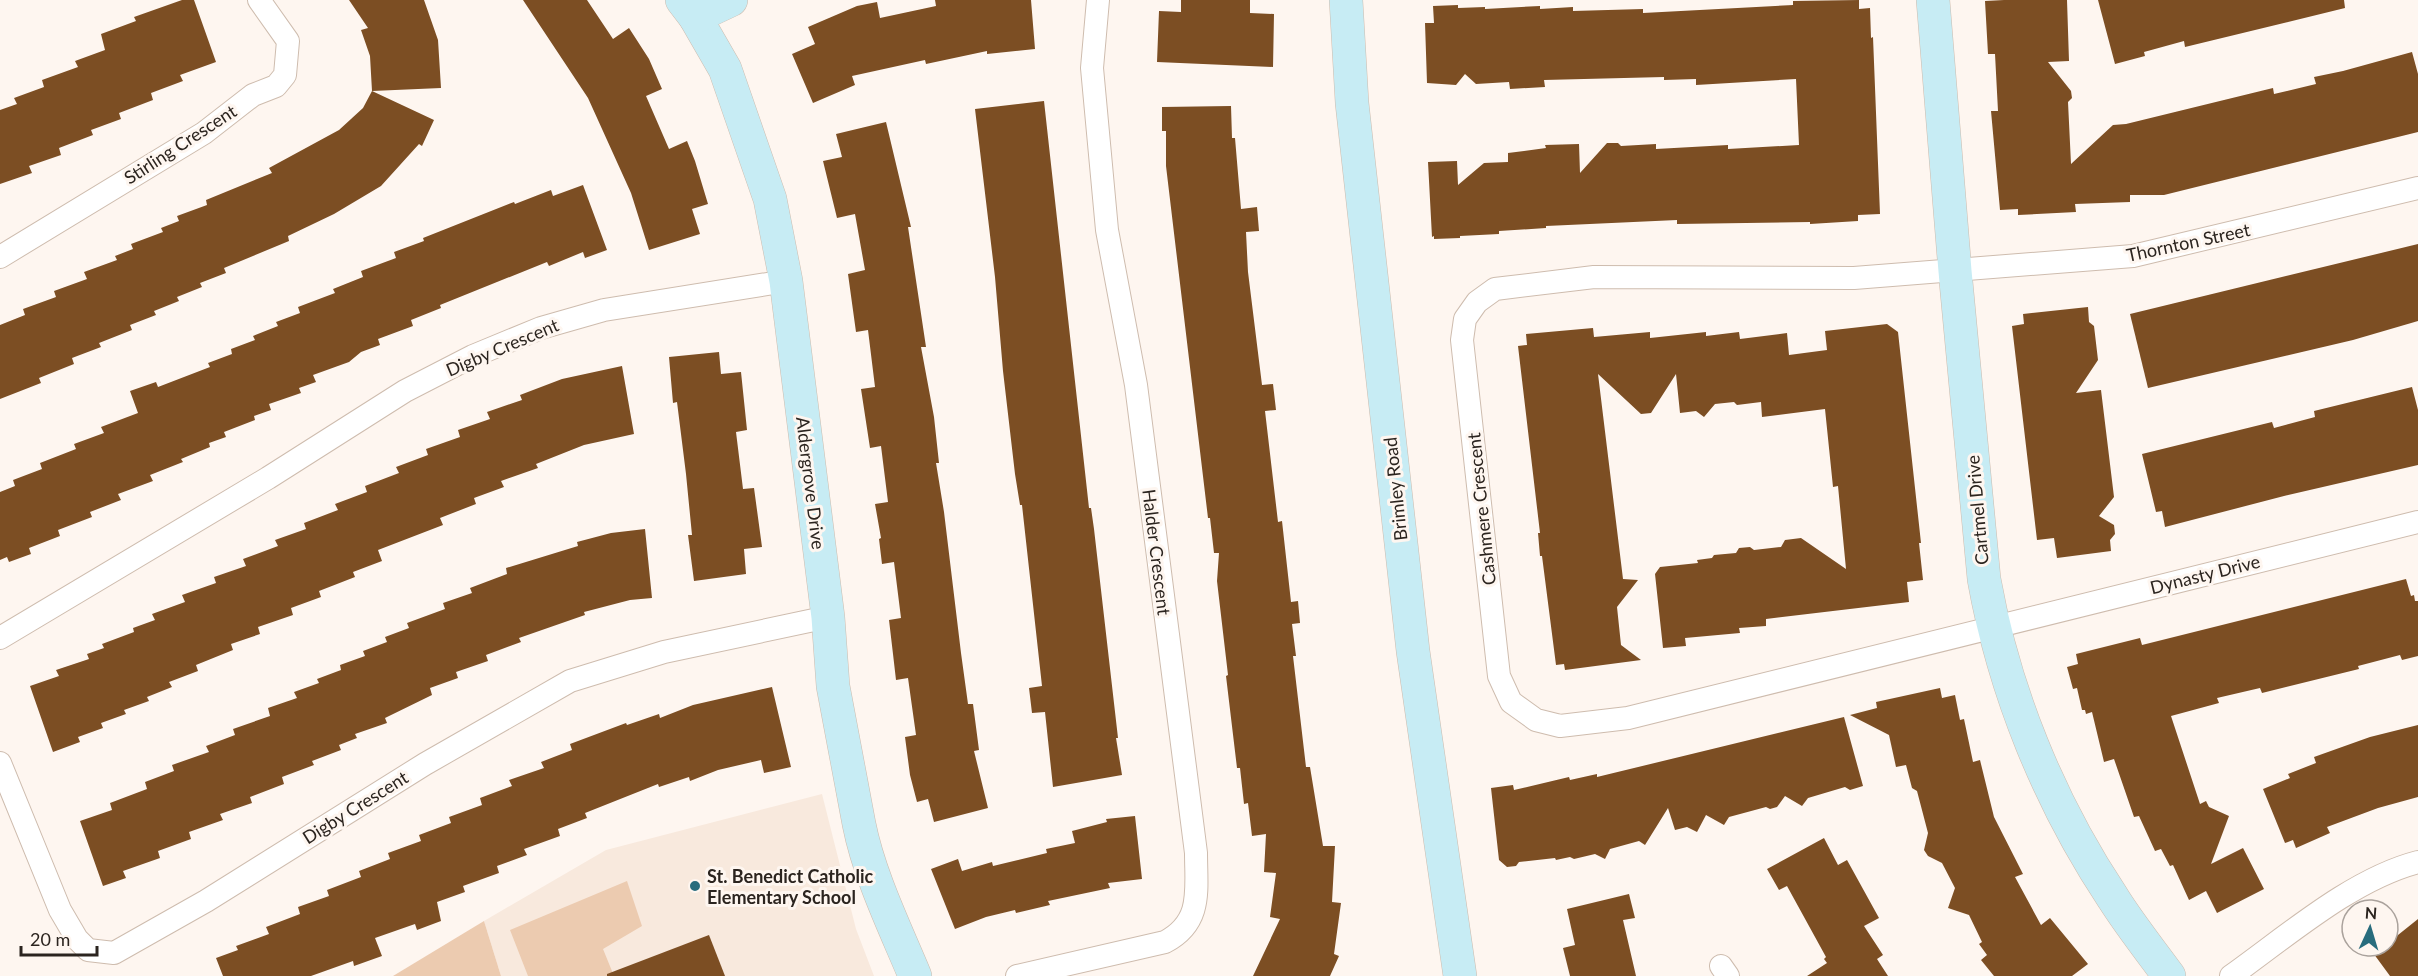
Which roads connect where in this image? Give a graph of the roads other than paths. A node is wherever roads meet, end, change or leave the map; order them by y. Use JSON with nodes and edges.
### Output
{"nodes":[{"id":1,"x":259,"y":0,"type":"edge"},
{"id":2,"x":731,"y":0,"type":"edge"},
{"id":3,"x":1098,"y":0,"type":"edge"},
{"id":4,"x":1346,"y":0,"type":"edge"},
{"id":5,"x":1933,"y":0,"type":"edge"},
{"id":6,"x":689,"y":8,"type":"edge"},
{"id":7,"x":2418,"y":188,"type":"edge"},
{"id":8,"x":0,"y":257,"type":"edge"},
{"id":9,"x":1955,"y":271,"type":"junction"},
{"id":10,"x":786,"y":281,"type":"junction"},
{"id":11,"x":2418,"y":522,"type":"edge"},
{"id":12,"x":828,"y":617,"type":"junction"},
{"id":13,"x":1993,"y":627,"type":"junction"},
{"id":14,"x":0,"y":638,"type":"edge"},
{"id":15,"x":0,"y":763,"type":"edge"},
{"id":16,"x":2418,"y":862,"type":"edge"},
{"id":17,"x":915,"y":976,"type":"edge"},
{"id":18,"x":1017,"y":976,"type":"edge"},
{"id":19,"x":1460,"y":976,"type":"edge"},
{"id":20,"x":2169,"y":976,"type":"edge"},
{"id":21,"x":2230,"y":976,"type":"edge"}],
"edges":[{"from":1,"to":8,"type":"street","name":"Stirling Crescent"},
{"from":2,"to":6,"type":"street"},
{"from":3,"to":18,"type":"street","name":"Halder Crescent"},
{"from":4,"to":19,"type":"street","name":"Brimley Road"},
{"from":5,"to":9,"type":"street","name":"Cartmel Drive"},
{"from":6,"to":10,"type":"street","name":"Aldergrove Drive"},
{"from":7,"to":9,"type":"street","name":"Thornton Street"},
{"from":9,"to":13,"type":"street","name":"Cartmel Drive"},
{"from":9,"to":13,"type":"street","name":"Cashmere Crescent"},
{"from":10,"to":12,"type":"street","name":"Aldergrove Drive"},
{"from":10,"to":14,"type":"street","name":"Digby Crescent"},
{"from":11,"to":13,"type":"street","name":"Dynasty Drive"},
{"from":12,"to":15,"type":"street","name":"Digby Crescent"},
{"from":12,"to":17,"type":"street","name":"Aldergrove Drive"},
{"from":13,"to":20,"type":"street","name":"Cartmel Drive"},
{"from":16,"to":21,"type":"street"}]}
